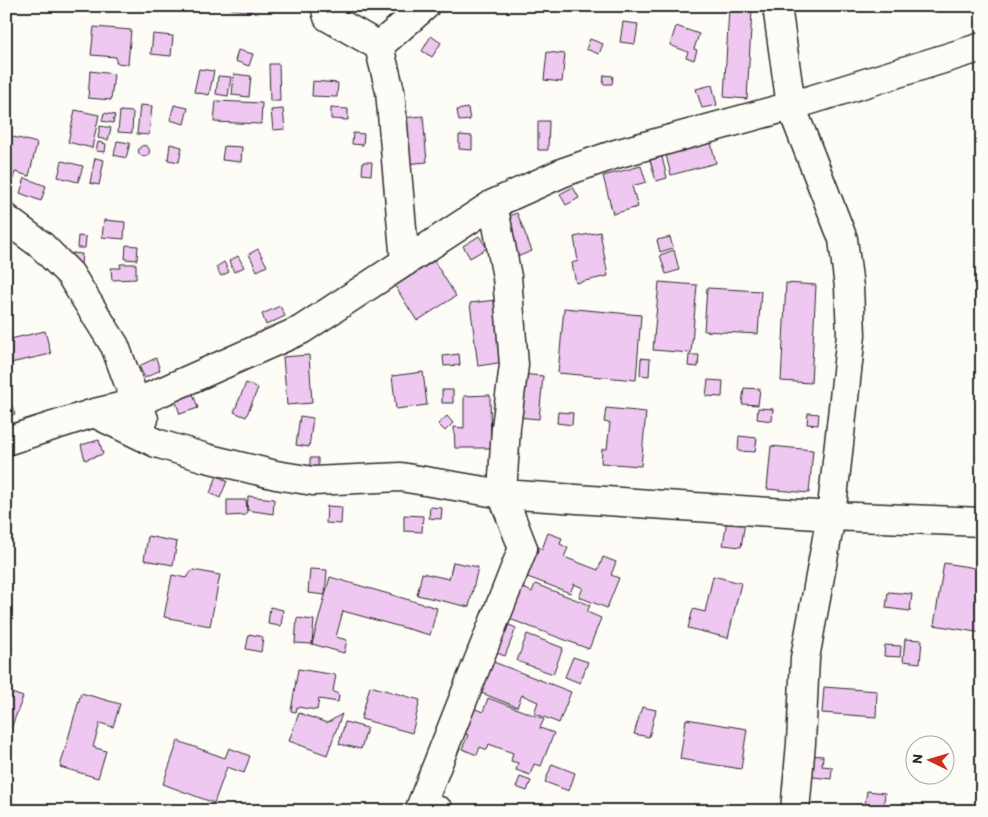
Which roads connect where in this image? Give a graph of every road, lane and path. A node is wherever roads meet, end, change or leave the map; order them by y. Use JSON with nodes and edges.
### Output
{"nodes":[{"id":1,"x":325,"y":6,"type":"edge"},
{"id":2,"x":424,"y":6,"type":"edge"},
{"id":3,"x":777,"y":6,"type":"edge"},
{"id":4,"x":379,"y":46,"type":"junction"},
{"id":5,"x":982,"y":47,"type":"edge"},
{"id":6,"x":791,"y":106,"type":"junction"},
{"id":7,"x":493,"y":204,"type":"junction"},
{"id":8,"x":6,"y":219,"type":"edge"},
{"id":9,"x":405,"y":262,"type":"junction"},
{"id":10,"x":136,"y":403,"type":"junction"},
{"id":11,"x":94,"y":413,"type":"junction"},
{"id":12,"x":6,"y":441,"type":"edge"},
{"id":13,"x":156,"y":443,"type":"junction"},
{"id":14,"x":502,"y":494,"type":"junction"},
{"id":15,"x":830,"y":516,"type":"junction"},
{"id":16,"x":982,"y":522,"type":"edge"},
{"id":17,"x":439,"y":811,"type":"edge"},
{"id":18,"x":795,"y":811,"type":"edge"}],
"edges":[{"from":1,"to":4,"type":"street"},
{"from":2,"to":4,"type":"street"},
{"from":3,"to":6,"type":"street"},
{"from":4,"to":9,"type":"street"},
{"from":5,"to":6,"type":"street"},
{"from":6,"to":7,"type":"street"},
{"from":6,"to":15,"type":"street"},
{"from":7,"to":9,"type":"street"},
{"from":7,"to":14,"type":"street"},
{"from":8,"to":10,"type":"street"},
{"from":9,"to":10,"type":"street"},
{"from":10,"to":11,"type":"street"},
{"from":10,"to":13,"type":"street"},
{"from":11,"to":12,"type":"street"},
{"from":11,"to":13,"type":"street"},
{"from":13,"to":14,"type":"street"},
{"from":14,"to":15,"type":"street"},
{"from":14,"to":17,"type":"street"},
{"from":15,"to":16,"type":"street"},
{"from":15,"to":18,"type":"street"}]}
